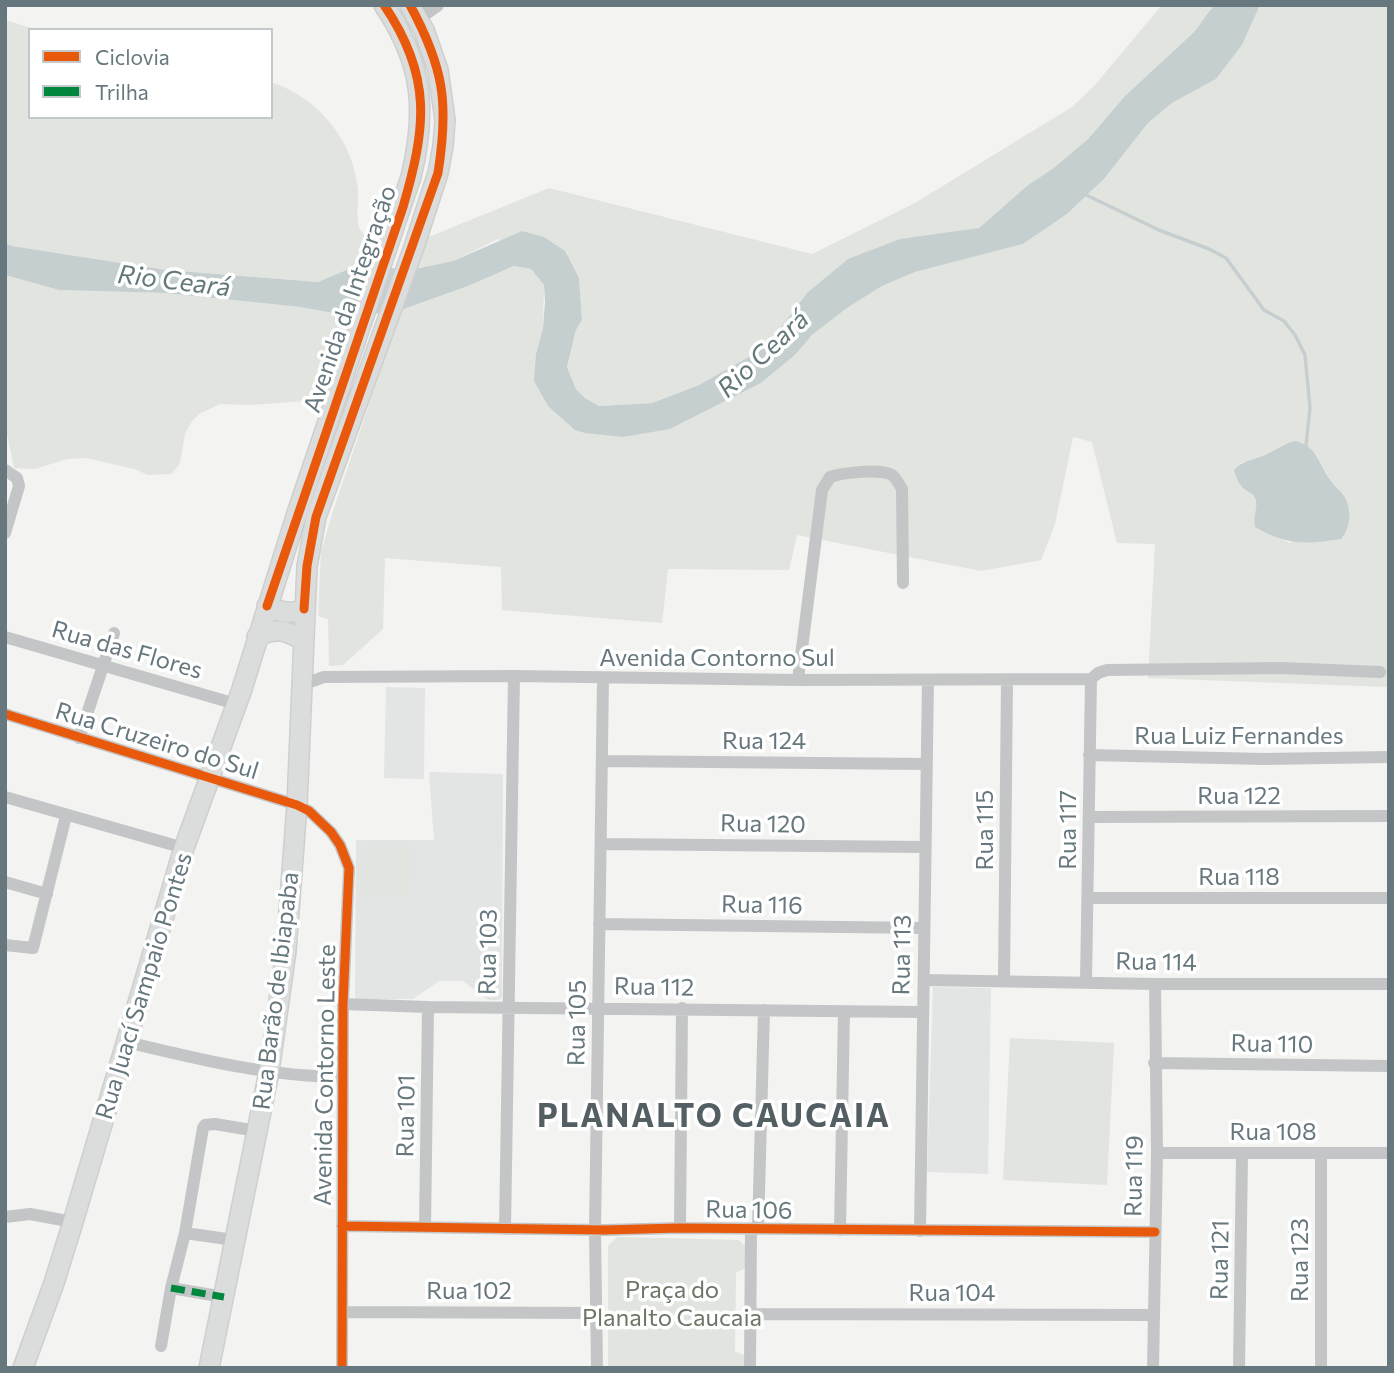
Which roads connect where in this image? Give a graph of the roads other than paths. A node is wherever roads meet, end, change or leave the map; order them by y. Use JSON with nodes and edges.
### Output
{"nodes":[{"id":1,"x":384,"y":5,"type":"edge"},
{"id":2,"x":436,"y":5,"type":"edge"},
{"id":3,"x":414,"y":12,"type":"edge"},
{"id":4,"x":5,"y":470,"type":"edge"},
{"id":5,"x":5,"y":533,"type":"edge"},
{"id":6,"x":903,"y":583,"type":"dead end"},
{"id":7,"x":267,"y":606,"type":"junction"},
{"id":8,"x":304,"y":609,"type":"junction"},
{"id":9,"x":114,"y":633,"type":"dead end"},
{"id":10,"x":5,"y":636,"type":"edge"},
{"id":11,"x":257,"y":637,"type":"junction"},
{"id":12,"x":303,"y":641,"type":"junction"},
{"id":13,"x":102,"y":666,"type":"junction"},
{"id":14,"x":1380,"y":672,"type":"dead end"},
{"id":15,"x":514,"y":676,"type":"junction"},
{"id":16,"x":603,"y":679,"type":"junction"},
{"id":17,"x":1091,"y":679,"type":"junction"},
{"id":18,"x":798,"y":680,"type":"junction"},
{"id":19,"x":928,"y":680,"type":"junction"},
{"id":20,"x":1007,"y":680,"type":"junction"},
{"id":21,"x":301,"y":685,"type":"junction"},
{"id":22,"x":236,"y":704,"type":"junction"},
{"id":23,"x":5,"y":714,"type":"edge"},
{"id":24,"x":79,"y":738,"type":"junction"},
{"id":25,"x":1089,"y":755,"type":"junction"},
{"id":26,"x":1389,"y":757,"type":"edge"},
{"id":27,"x":603,"y":761,"type":"junction"},
{"id":28,"x":926,"y":764,"type":"junction"},
{"id":29,"x":210,"y":779,"type":"junction"},
{"id":30,"x":5,"y":797,"type":"edge"},
{"id":31,"x":297,"y":805,"type":"junction"},
{"id":32,"x":66,"y":816,"type":"junction"},
{"id":33,"x":1389,"y":816,"type":"edge"},
{"id":34,"x":1089,"y":817,"type":"junction"},
{"id":35,"x":600,"y":844,"type":"junction"},
{"id":36,"x":925,"y":847,"type":"junction"},
{"id":37,"x":184,"y":848,"type":"junction"},
{"id":38,"x":5,"y":882,"type":"edge"},
{"id":39,"x":47,"y":894,"type":"junction"},
{"id":40,"x":1089,"y":898,"type":"junction"},
{"id":41,"x":1389,"y":898,"type":"edge"},
{"id":42,"x":599,"y":924,"type":"junction"},
{"id":43,"x":924,"y":928,"type":"junction"},
{"id":44,"x":5,"y":945,"type":"edge"},
{"id":45,"x":924,"y":980,"type":"junction"},
{"id":46,"x":1004,"y":981,"type":"junction"},
{"id":47,"x":1086,"y":982,"type":"junction"},
{"id":48,"x":1155,"y":984,"type":"junction"},
{"id":49,"x":1389,"y":984,"type":"edge"},
{"id":50,"x":343,"y":1003,"type":"junction"},
{"id":51,"x":428,"y":1007,"type":"junction"},
{"id":52,"x":508,"y":1007,"type":"junction"},
{"id":53,"x":598,"y":1007,"type":"junction"},
{"id":54,"x":682,"y":1009,"type":"junction"},
{"id":55,"x":764,"y":1010,"type":"junction"},
{"id":56,"x":844,"y":1011,"type":"junction"},
{"id":57,"x":922,"y":1012,"type":"junction"},
{"id":58,"x":127,"y":1042,"type":"junction"},
{"id":59,"x":1154,"y":1063,"type":"junction"},
{"id":60,"x":1389,"y":1066,"type":"edge"},
{"id":61,"x":269,"y":1072,"type":"junction"},
{"id":62,"x":343,"y":1077,"type":"junction"},
{"id":63,"x":257,"y":1131,"type":"junction"},
{"id":64,"x":1157,"y":1153,"type":"junction"},
{"id":65,"x":1242,"y":1153,"type":"junction"},
{"id":66,"x":1321,"y":1153,"type":"junction"},
{"id":67,"x":1389,"y":1153,"type":"edge"},
{"id":68,"x":5,"y":1217,"type":"edge"},
{"id":69,"x":74,"y":1222,"type":"junction"},
{"id":70,"x":342,"y":1226,"type":"junction"},
{"id":71,"x":425,"y":1227,"type":"junction"},
{"id":72,"x":505,"y":1228,"type":"junction"},
{"id":73,"x":680,"y":1228,"type":"junction"},
{"id":74,"x":755,"y":1229,"type":"junction"},
{"id":75,"x":595,"y":1230,"type":"junction"},
{"id":76,"x":840,"y":1230,"type":"junction"},
{"id":77,"x":920,"y":1231,"type":"junction"},
{"id":78,"x":1155,"y":1232,"type":"junction"},
{"id":79,"x":185,"y":1233,"type":"junction"},
{"id":80,"x":234,"y":1240,"type":"junction"},
{"id":81,"x":171,"y":1288,"type":"junction"},
{"id":82,"x":224,"y":1297,"type":"junction"},
{"id":83,"x":342,"y":1312,"type":"junction"},
{"id":84,"x":597,"y":1313,"type":"junction"},
{"id":85,"x":750,"y":1314,"type":"junction"},
{"id":86,"x":1154,"y":1315,"type":"junction"},
{"id":87,"x":161,"y":1346,"type":"dead end"},
{"id":88,"x":23,"y":1368,"type":"edge"},
{"id":89,"x":209,"y":1368,"type":"edge"},
{"id":90,"x":342,"y":1368,"type":"edge"},
{"id":91,"x":597,"y":1368,"type":"edge"},
{"id":92,"x":750,"y":1368,"type":"edge"},
{"id":93,"x":1153,"y":1368,"type":"edge"},
{"id":94,"x":1239,"y":1368,"type":"edge"},
{"id":95,"x":1321,"y":1368,"type":"edge"}],
"edges":[{"from":1,"to":7,"type":"main road","name":"Avenida da Integração"},
{"from":2,"to":3,"type":"street"},
{"from":3,"to":8,"type":"main road","name":"Avenida da Integração"},
{"from":4,"to":5,"type":"street"},
{"from":6,"to":18,"type":"street"},
{"from":7,"to":8,"type":"main road"},
{"from":7,"to":11,"type":"main road","name":"Rua Juací Sampaio Pontes"},
{"from":8,"to":12,"type":"main road","name":"Rua Barão de Ibiapaba"},
{"from":9,"to":13,"type":"street"},
{"from":10,"to":13,"type":"street","name":"Rua das Flores"},
{"from":11,"to":12,"type":"main road"},
{"from":11,"to":22,"type":"main road","name":"Rua Juací Sampaio Pontes"},
{"from":12,"to":21,"type":"main road","name":"Rua Barão de Ibiapaba"},
{"from":13,"to":22,"type":"street","name":"Rua das Flores"},
{"from":13,"to":24,"type":"street"},
{"from":14,"to":17,"type":"street","name":"Avenida Contorno Sul"},
{"from":15,"to":16,"type":"street","name":"Avenida Contorno Sul"},
{"from":15,"to":21,"type":"street","name":"Avenida Contorno Sul"},
{"from":15,"to":52,"type":"street","name":"Rua 103"},
{"from":16,"to":18,"type":"street","name":"Avenida Contorno Sul"},
{"from":16,"to":27,"type":"street","name":"Rua 105"},
{"from":17,"to":20,"type":"street","name":"Avenida Contorno Sul"},
{"from":17,"to":25,"type":"street","name":"Rua 117"},
{"from":18,"to":19,"type":"street","name":"Avenida Contorno Sul"},
{"from":19,"to":20,"type":"street","name":"Avenida Contorno Sul"},
{"from":19,"to":28,"type":"street","name":"Rua 113"},
{"from":20,"to":46,"type":"street","name":"Rua 115"},
{"from":21,"to":31,"type":"main road","name":"Rua Barão de Ibiapaba"},
{"from":22,"to":29,"type":"main road","name":"Rua Juací Sampaio Pontes"},
{"from":23,"to":24,"type":"street","name":"Rua Cruzeiro do Sul"},
{"from":24,"to":29,"type":"street","name":"Rua Cruzeiro do Sul"},
{"from":25,"to":26,"type":"street","name":"Rua Luiz Fernandes"},
{"from":25,"to":34,"type":"street","name":"Rua 117"},
{"from":27,"to":28,"type":"street","name":"Rua 124"},
{"from":27,"to":35,"type":"street","name":"Rua 105"},
{"from":28,"to":36,"type":"street","name":"Rua 113"},
{"from":29,"to":31,"type":"street","name":"Rua Cruzeiro do Sul"},
{"from":29,"to":37,"type":"main road","name":"Rua Juací Sampaio Pontes"},
{"from":30,"to":32,"type":"street"},
{"from":31,"to":50,"type":"street","name":"Avenida Contorno Leste"},
{"from":31,"to":61,"type":"main road","name":"Rua Barão de Ibiapaba"},
{"from":32,"to":37,"type":"street"},
{"from":32,"to":39,"type":"street"},
{"from":33,"to":34,"type":"street","name":"Rua 122"},
{"from":34,"to":40,"type":"street","name":"Rua 117"},
{"from":35,"to":36,"type":"street","name":"Rua 120"},
{"from":35,"to":42,"type":"street","name":"Rua 105"},
{"from":36,"to":43,"type":"street","name":"Rua 113"},
{"from":37,"to":58,"type":"main road","name":"Rua Juací Sampaio Pontes"},
{"from":38,"to":39,"type":"street"},
{"from":39,"to":44,"type":"street"},
{"from":40,"to":41,"type":"street","name":"Rua 118"},
{"from":40,"to":47,"type":"street","name":"Rua 117"},
{"from":42,"to":43,"type":"street","name":"Rua 116"},
{"from":42,"to":53,"type":"street","name":"Rua 105"},
{"from":43,"to":45,"type":"street","name":"Rua 113"},
{"from":45,"to":46,"type":"street","name":"Rua 114"},
{"from":45,"to":57,"type":"street","name":"Rua 113"},
{"from":46,"to":47,"type":"street","name":"Rua 114"},
{"from":47,"to":48,"type":"street","name":"Rua 114"},
{"from":48,"to":49,"type":"street","name":"Rua 114"},
{"from":48,"to":59,"type":"street","name":"Rua 119"},
{"from":50,"to":51,"type":"street","name":"Rua 112"},
{"from":50,"to":62,"type":"street","name":"Avenida Contorno Leste"},
{"from":51,"to":52,"type":"street","name":"Rua 112"},
{"from":51,"to":71,"type":"street","name":"Rua 101"},
{"from":52,"to":53,"type":"street","name":"Rua 112"},
{"from":52,"to":72,"type":"street","name":"Rua 103"},
{"from":53,"to":54,"type":"street","name":"Rua 112"},
{"from":53,"to":75,"type":"street","name":"Rua 105"},
{"from":54,"to":55,"type":"street","name":"Rua 112"},
{"from":54,"to":73,"type":"street"},
{"from":55,"to":56,"type":"street","name":"Rua 112"},
{"from":55,"to":74,"type":"street"},
{"from":56,"to":57,"type":"street","name":"Rua 112"},
{"from":56,"to":76,"type":"street"},
{"from":57,"to":77,"type":"street","name":"Rua 113"},
{"from":58,"to":61,"type":"street"},
{"from":58,"to":69,"type":"main road","name":"Rua Juací Sampaio Pontes"},
{"from":59,"to":60,"type":"street","name":"Rua 110"},
{"from":59,"to":64,"type":"street","name":"Rua 119"},
{"from":61,"to":62,"type":"street"},
{"from":61,"to":63,"type":"main road","name":"Rua Barão de Ibiapaba"},
{"from":62,"to":70,"type":"street","name":"Avenida Contorno Leste"},
{"from":63,"to":79,"type":"street"},
{"from":63,"to":80,"type":"main road","name":"Rua Barão de Ibiapaba"},
{"from":64,"to":65,"type":"street","name":"Rua 108"},
{"from":64,"to":78,"type":"street","name":"Rua 119"},
{"from":65,"to":66,"type":"street","name":"Rua 108"},
{"from":65,"to":94,"type":"street","name":"Rua 121"},
{"from":66,"to":67,"type":"street","name":"Rua 108"},
{"from":66,"to":95,"type":"street","name":"Rua 123"},
{"from":68,"to":69,"type":"street"},
{"from":69,"to":88,"type":"main road","name":"Rua Juací Sampaio Pontes"},
{"from":70,"to":71,"type":"street","name":"Rua 106"},
{"from":70,"to":83,"type":"street","name":"Avenida Contorno Leste"},
{"from":71,"to":72,"type":"street","name":"Rua 106"},
{"from":72,"to":75,"type":"street","name":"Rua 106"},
{"from":73,"to":74,"type":"street","name":"Rua 106"},
{"from":73,"to":75,"type":"street","name":"Rua 106"},
{"from":74,"to":76,"type":"street","name":"Rua 106"},
{"from":74,"to":85,"type":"street"},
{"from":75,"to":84,"type":"street","name":"Rua 105"},
{"from":76,"to":77,"type":"street","name":"Rua 106"},
{"from":77,"to":78,"type":"street","name":"Rua 106"},
{"from":78,"to":86,"type":"street","name":"Rua 119"},
{"from":79,"to":80,"type":"street"},
{"from":79,"to":81,"type":"street"},
{"from":80,"to":82,"type":"main road","name":"Rua Barão de Ibiapaba"},
{"from":81,"to":82,"type":"street"},
{"from":81,"to":87,"type":"street"},
{"from":82,"to":89,"type":"main road","name":"Rua Barão de Ibiapaba"},
{"from":83,"to":84,"type":"street","name":"Rua 102"},
{"from":83,"to":90,"type":"street","name":"Avenida Contorno Leste"},
{"from":84,"to":91,"type":"street","name":"Rua 105"},
{"from":85,"to":86,"type":"street","name":"Rua 104"},
{"from":85,"to":92,"type":"street"},
{"from":86,"to":93,"type":"street","name":"Rua 119"}]}
